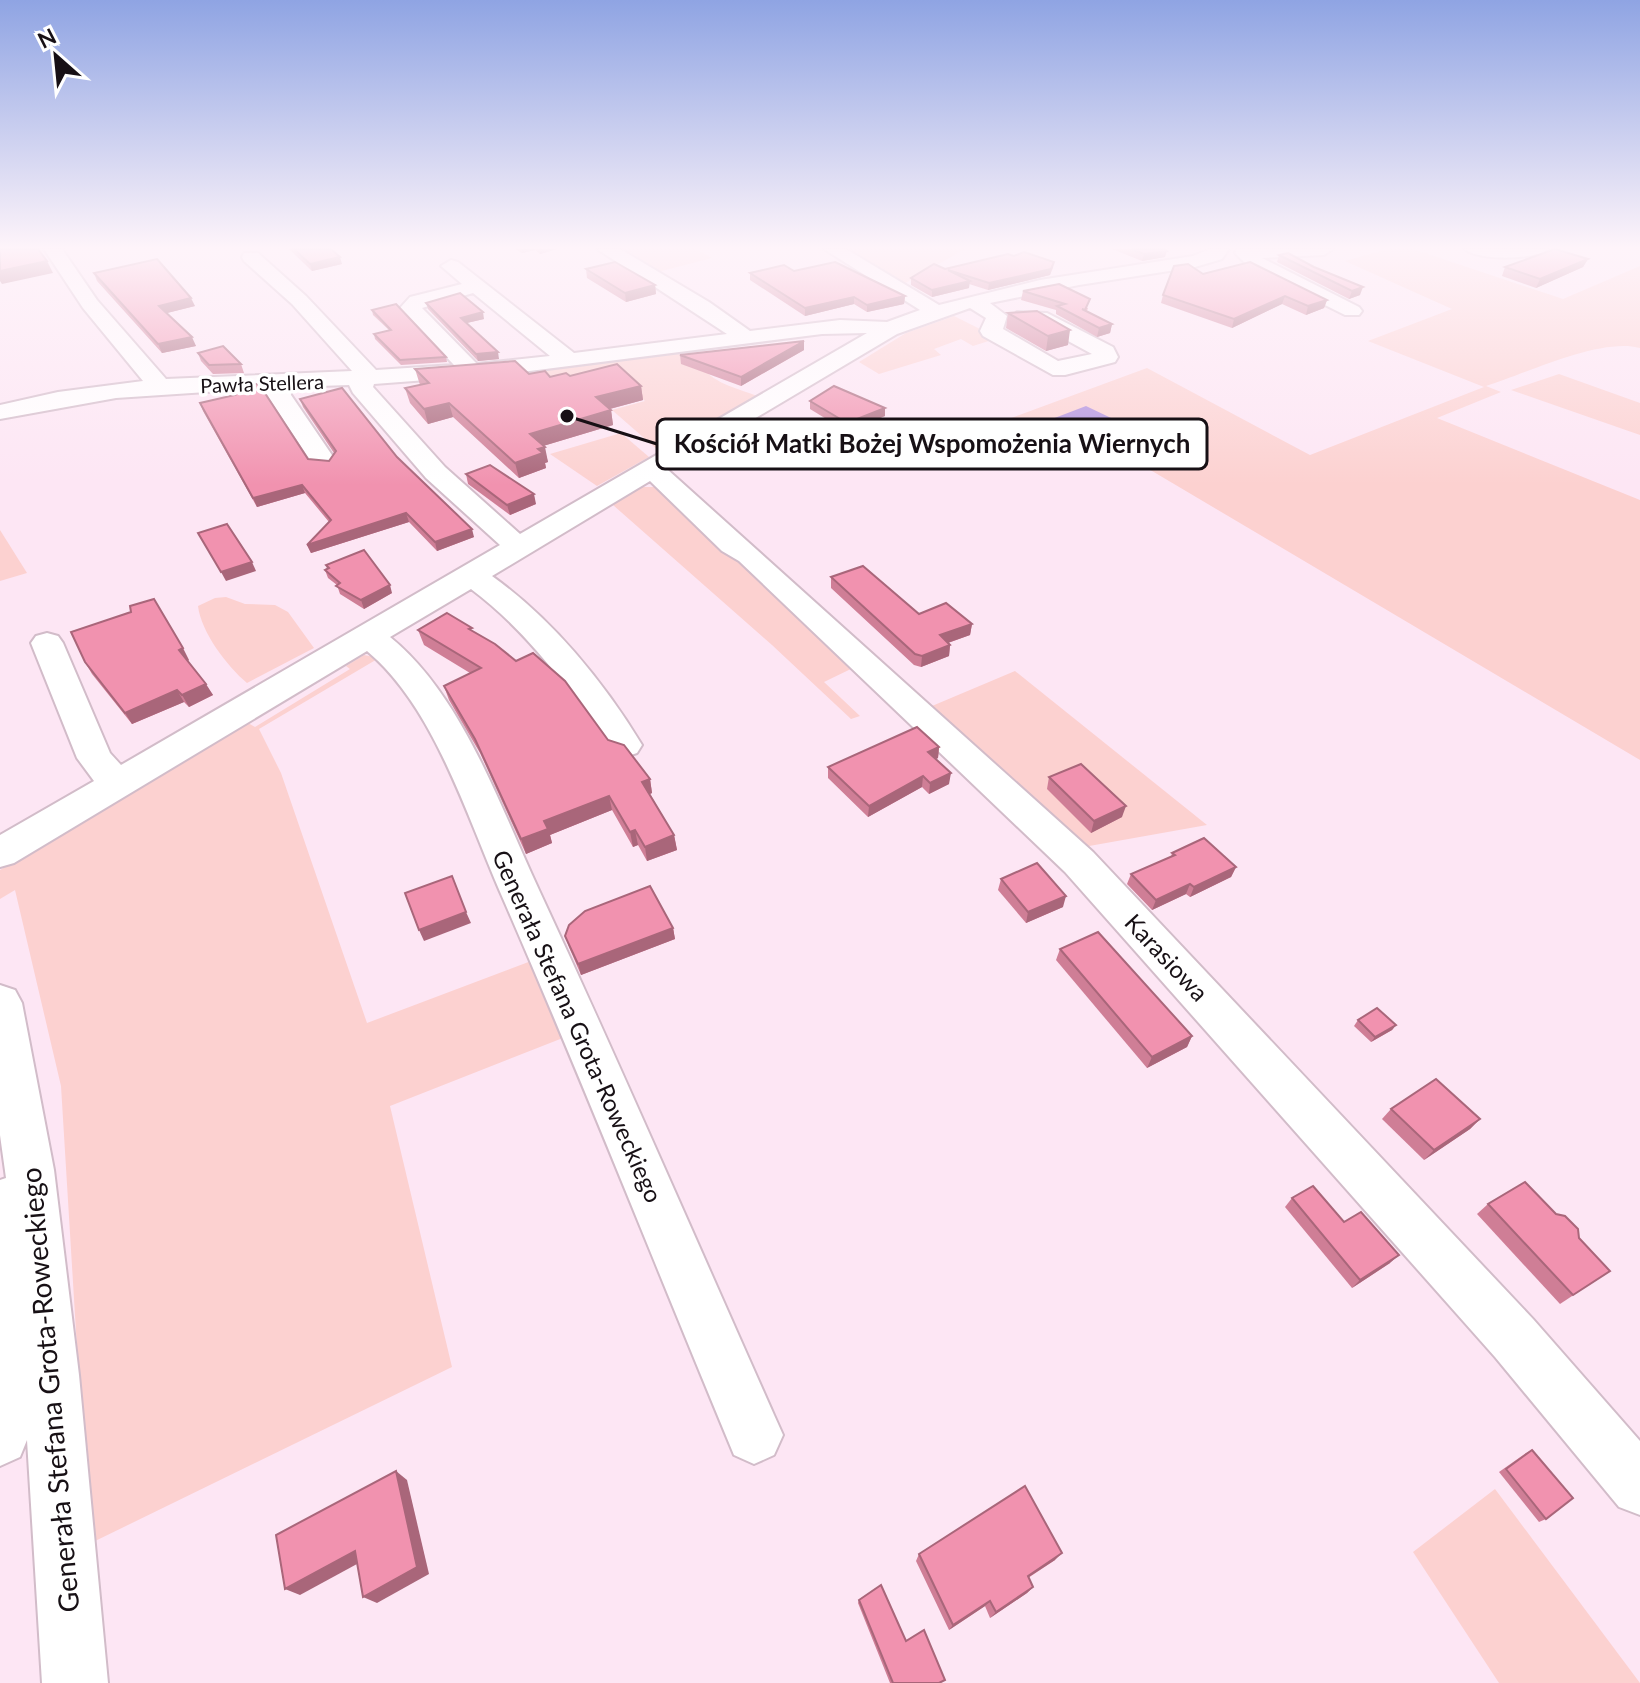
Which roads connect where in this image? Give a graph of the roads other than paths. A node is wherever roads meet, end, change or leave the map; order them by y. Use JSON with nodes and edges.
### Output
{"nodes":[{"id":1,"x":110,"y":328,"type":"edge"},
{"id":2,"x":323,"y":328,"type":"edge"},
{"id":3,"x":429,"y":328,"type":"edge"},
{"id":4,"x":529,"y":328,"type":"edge"},
{"id":5,"x":732,"y":328,"type":"edge"},
{"id":6,"x":851,"y":328,"type":"edge"},
{"id":7,"x":878,"y":328,"type":"edge"},
{"id":8,"x":893,"y":328,"type":"edge"},
{"id":9,"x":889,"y":329,"type":"junction"},
{"id":10,"x":746,"y":338,"type":"junction"},
{"id":11,"x":568,"y":359,"type":"junction"},
{"id":12,"x":472,"y":371,"type":"junction"},
{"id":13,"x":366,"y":378,"type":"junction"},
{"id":14,"x":278,"y":382,"type":"junction"},
{"id":15,"x":160,"y":387,"type":"junction"},
{"id":16,"x":0,"y":412,"type":"edge"},
{"id":17,"x":323,"y":461,"type":"edge"},
{"id":18,"x":652,"y":469,"type":"junction"},
{"id":19,"x":520,"y":547,"type":"junction"},
{"id":20,"x":472,"y":575,"type":"junction"},
{"id":21,"x":370,"y":637,"type":"junction"},
{"id":22,"x":47,"y":643,"type":"dead end"},
{"id":23,"x":625,"y":745,"type":"edge"},
{"id":24,"x":118,"y":785,"type":"junction"},
{"id":25,"x":0,"y":853,"type":"edge"},
{"id":26,"x":0,"y":1003,"type":"edge"},
{"id":27,"x":16,"y":1100,"type":"junction"},
{"id":28,"x":754,"y":1435,"type":"dead end"},
{"id":29,"x":0,"y":1437,"type":"edge"},
{"id":30,"x":1640,"y":1486,"type":"edge"},
{"id":31,"x":75,"y":1683,"type":"edge"}],
"edges":[{"from":1,"to":15,"type":"street"},
{"from":2,"to":13,"type":"street"},
{"from":3,"to":12,"type":"street"},
{"from":4,"to":11,"type":"street"},
{"from":5,"to":10,"type":"street"},
{"from":6,"to":10,"type":"street","name":"Pawła Stellera"},
{"from":7,"to":9,"type":"street","name":"Pawła Stellera"},
{"from":8,"to":9,"type":"street"},
{"from":9,"to":18,"type":"street"},
{"from":10,"to":11,"type":"street","name":"Pawła Stellera"},
{"from":11,"to":12,"type":"street","name":"Pawła Stellera"},
{"from":12,"to":13,"type":"street","name":"Pawła Stellera"},
{"from":13,"to":14,"type":"street","name":"Pawła Stellera"},
{"from":13,"to":19,"type":"street"},
{"from":14,"to":15,"type":"street","name":"Pawła Stellera"},
{"from":14,"to":17,"type":"street"},
{"from":15,"to":16,"type":"street","name":"Pawła Stellera"},
{"from":18,"to":19,"type":"street"},
{"from":18,"to":30,"type":"street","name":"Karasiowa"},
{"from":19,"to":20,"type":"street"},
{"from":20,"to":21,"type":"street"},
{"from":20,"to":23,"type":"street"},
{"from":21,"to":24,"type":"street"},
{"from":21,"to":28,"type":"street","name":"Generała Stefana Grota-Roweckiego"},
{"from":22,"to":24,"type":"street"},
{"from":24,"to":25,"type":"street"},
{"from":26,"to":27,"type":"street","name":"Generała Stefana Grota-Roweckiego"},
{"from":27,"to":29,"type":"street"},
{"from":27,"to":31,"type":"street","name":"Generała Stefana Grota-Roweckiego"}]}
